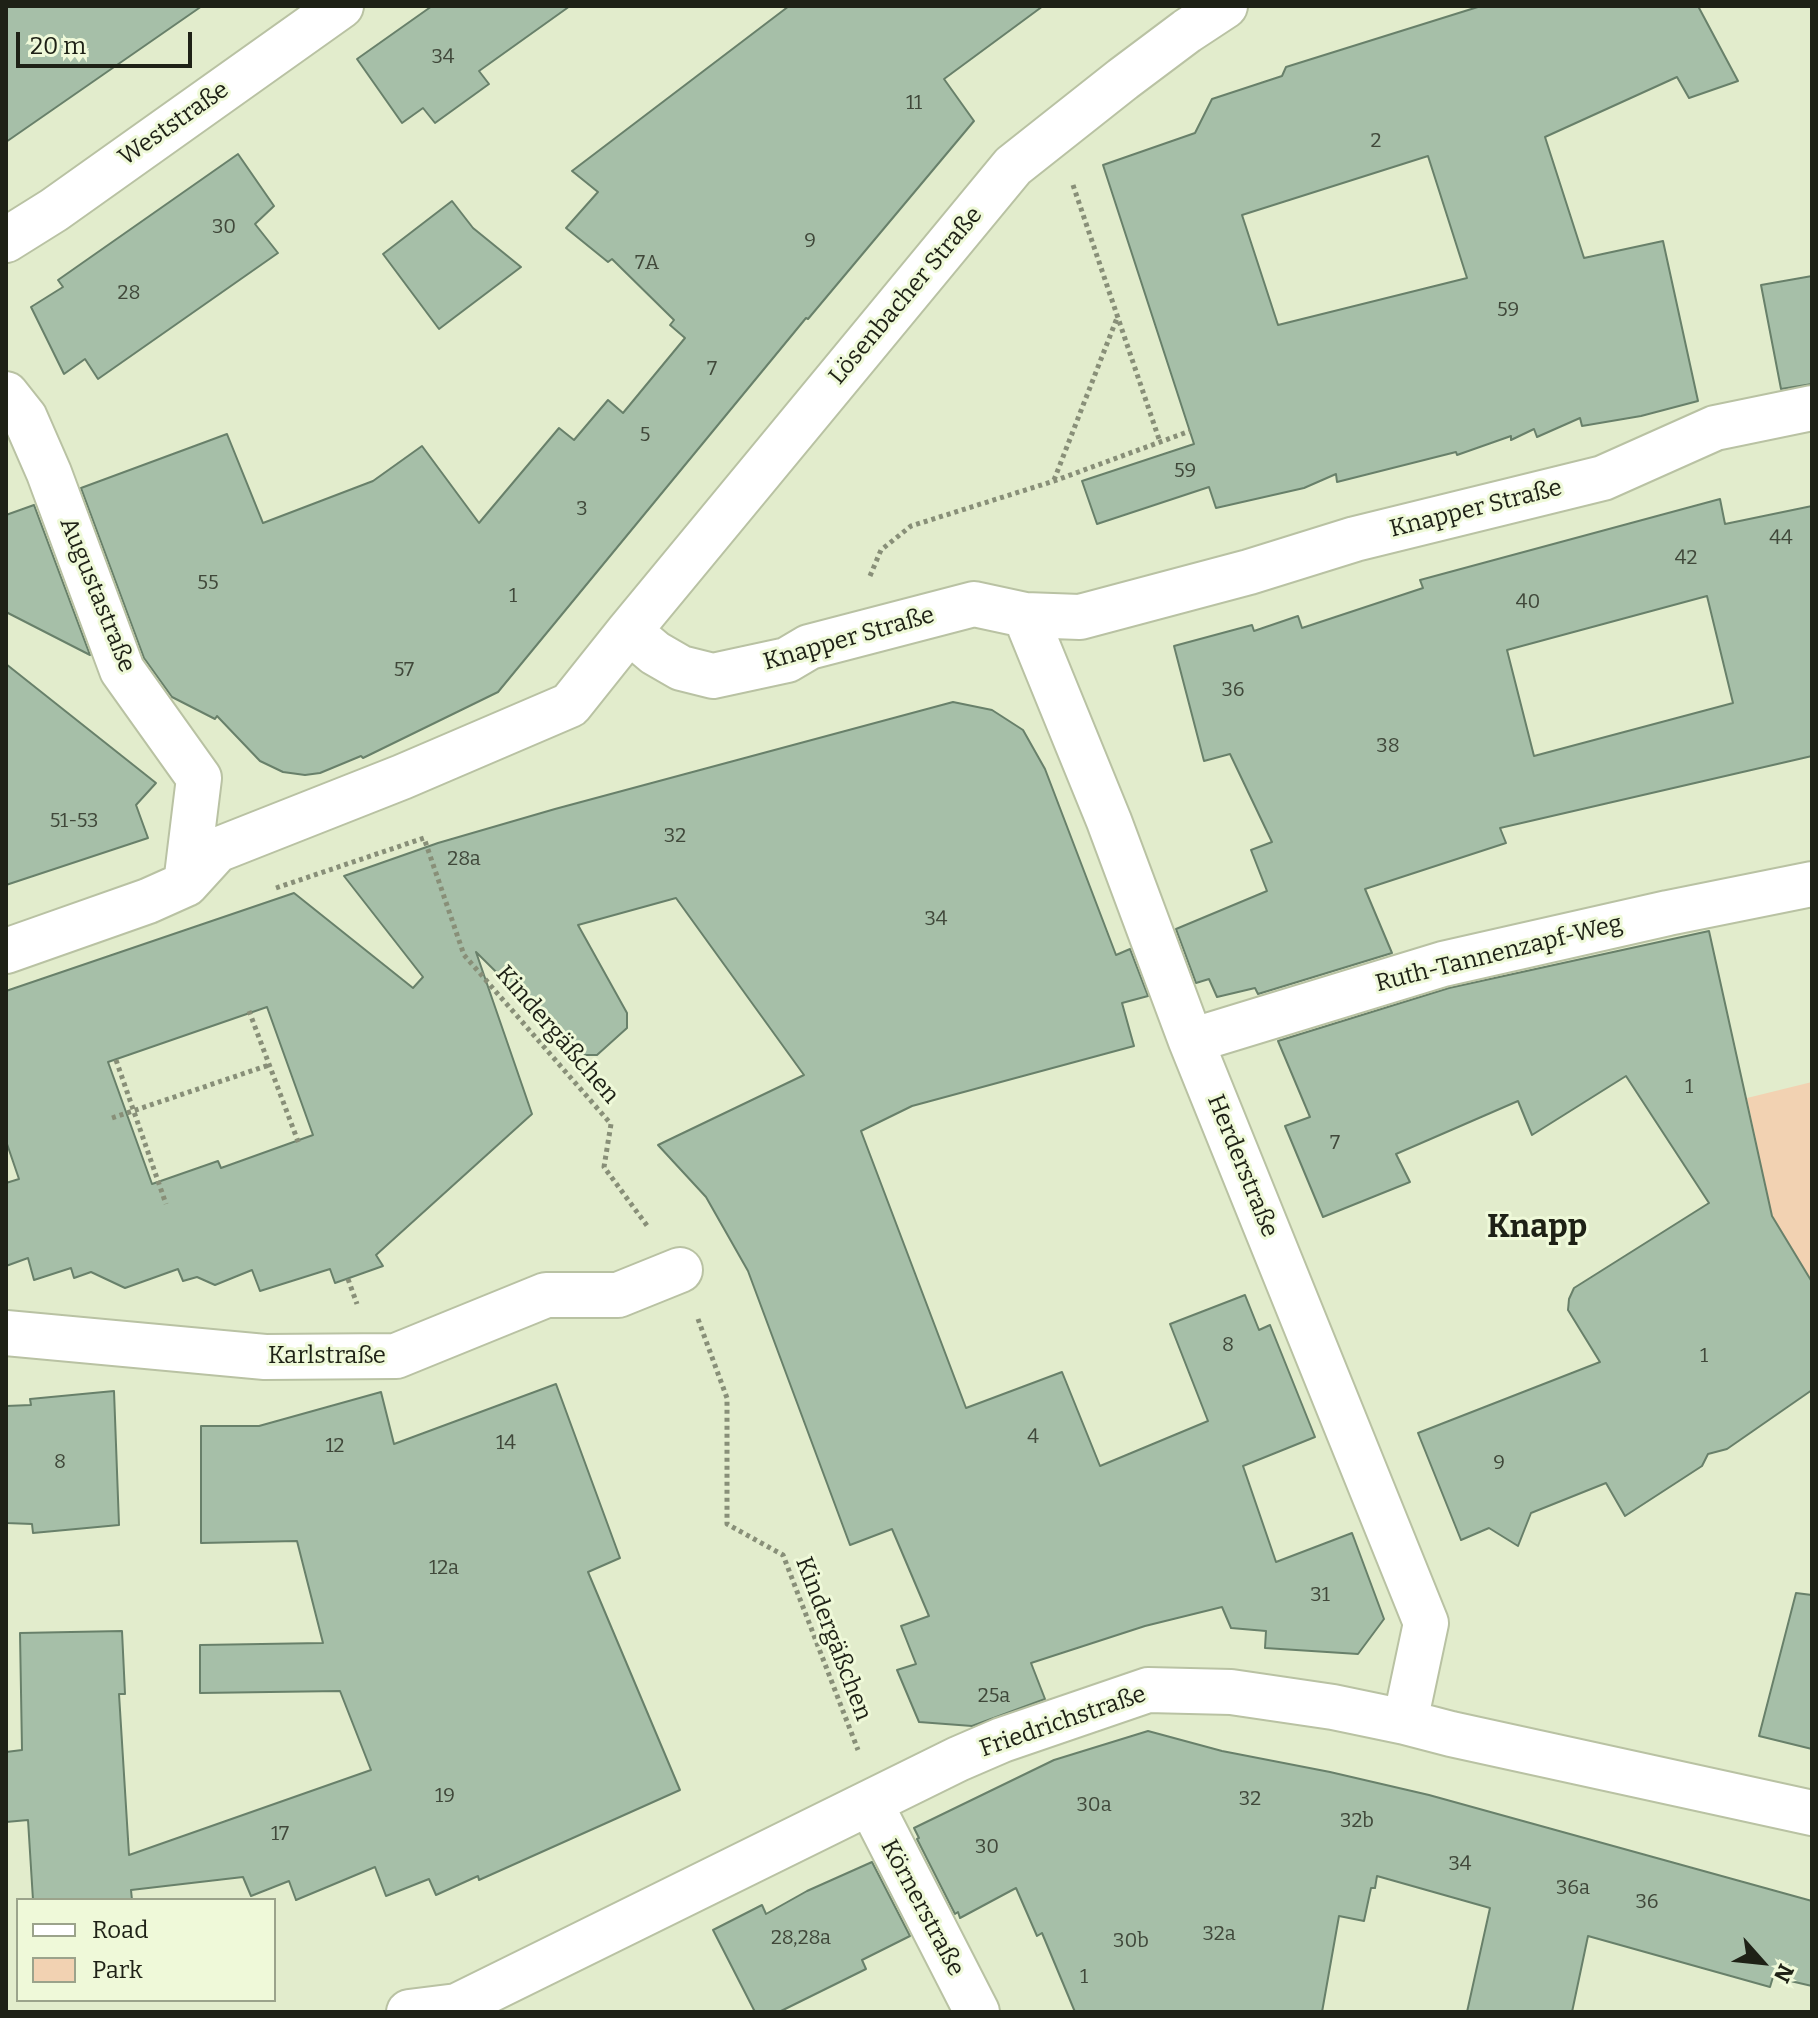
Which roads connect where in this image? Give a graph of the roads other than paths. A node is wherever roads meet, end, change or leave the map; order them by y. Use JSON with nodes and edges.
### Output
{"nodes":[{"id":1,"x":341,"y":6,"type":"edge"},
{"id":2,"x":1225,"y":6,"type":"edge"},
{"id":3,"x":6,"y":240,"type":"edge"},
{"id":4,"x":6,"y":394,"type":"edge"},
{"id":5,"x":1812,"y":408,"type":"edge"},
{"id":6,"x":1025,"y":615,"type":"junction"},
{"id":7,"x":629,"y":631,"type":"junction"},
{"id":8,"x":186,"y":884,"type":"junction"},
{"id":9,"x":1812,"y":884,"type":"edge"},
{"id":10,"x":6,"y":951,"type":"edge"},
{"id":11,"x":1191,"y":1041,"type":"junction"},
{"id":12,"x":680,"y":1270,"type":"road end"},
{"id":13,"x":6,"y":1333,"type":"edge"},
{"id":14,"x":1405,"y":1722,"type":"junction"},
{"id":15,"x":870,"y":1803,"type":"junction"},
{"id":16,"x":1812,"y":1813,"type":"edge"},
{"id":17,"x":409,"y":2012,"type":"edge"},
{"id":18,"x":977,"y":2012,"type":"edge"}],
"edges":[{"from":1,"to":3,"type":"street","name":"Weststraße"},
{"from":2,"to":7,"type":"street","name":"Lösenbacher Straße"},
{"from":4,"to":8,"type":"street","name":"Augustastraße"},
{"from":5,"to":6,"type":"street","name":"Knapper Straße"},
{"from":6,"to":7,"type":"street","name":"Knapper Straße"},
{"from":6,"to":11,"type":"street","name":"Herderstraße"},
{"from":7,"to":8,"type":"street"},
{"from":8,"to":10,"type":"street"},
{"from":9,"to":11,"type":"street","name":"Ruth-Tannenzapf-Weg"},
{"from":11,"to":14,"type":"street","name":"Herderstraße"},
{"from":12,"to":13,"type":"street","name":"Karlstraße"},
{"from":14,"to":15,"type":"street","name":"Friedrichstraße"},
{"from":14,"to":16,"type":"street","name":"Friedrichstraße"},
{"from":15,"to":17,"type":"street","name":"Friedrichstraße"},
{"from":15,"to":18,"type":"street","name":"Körnerstraße"}]}
